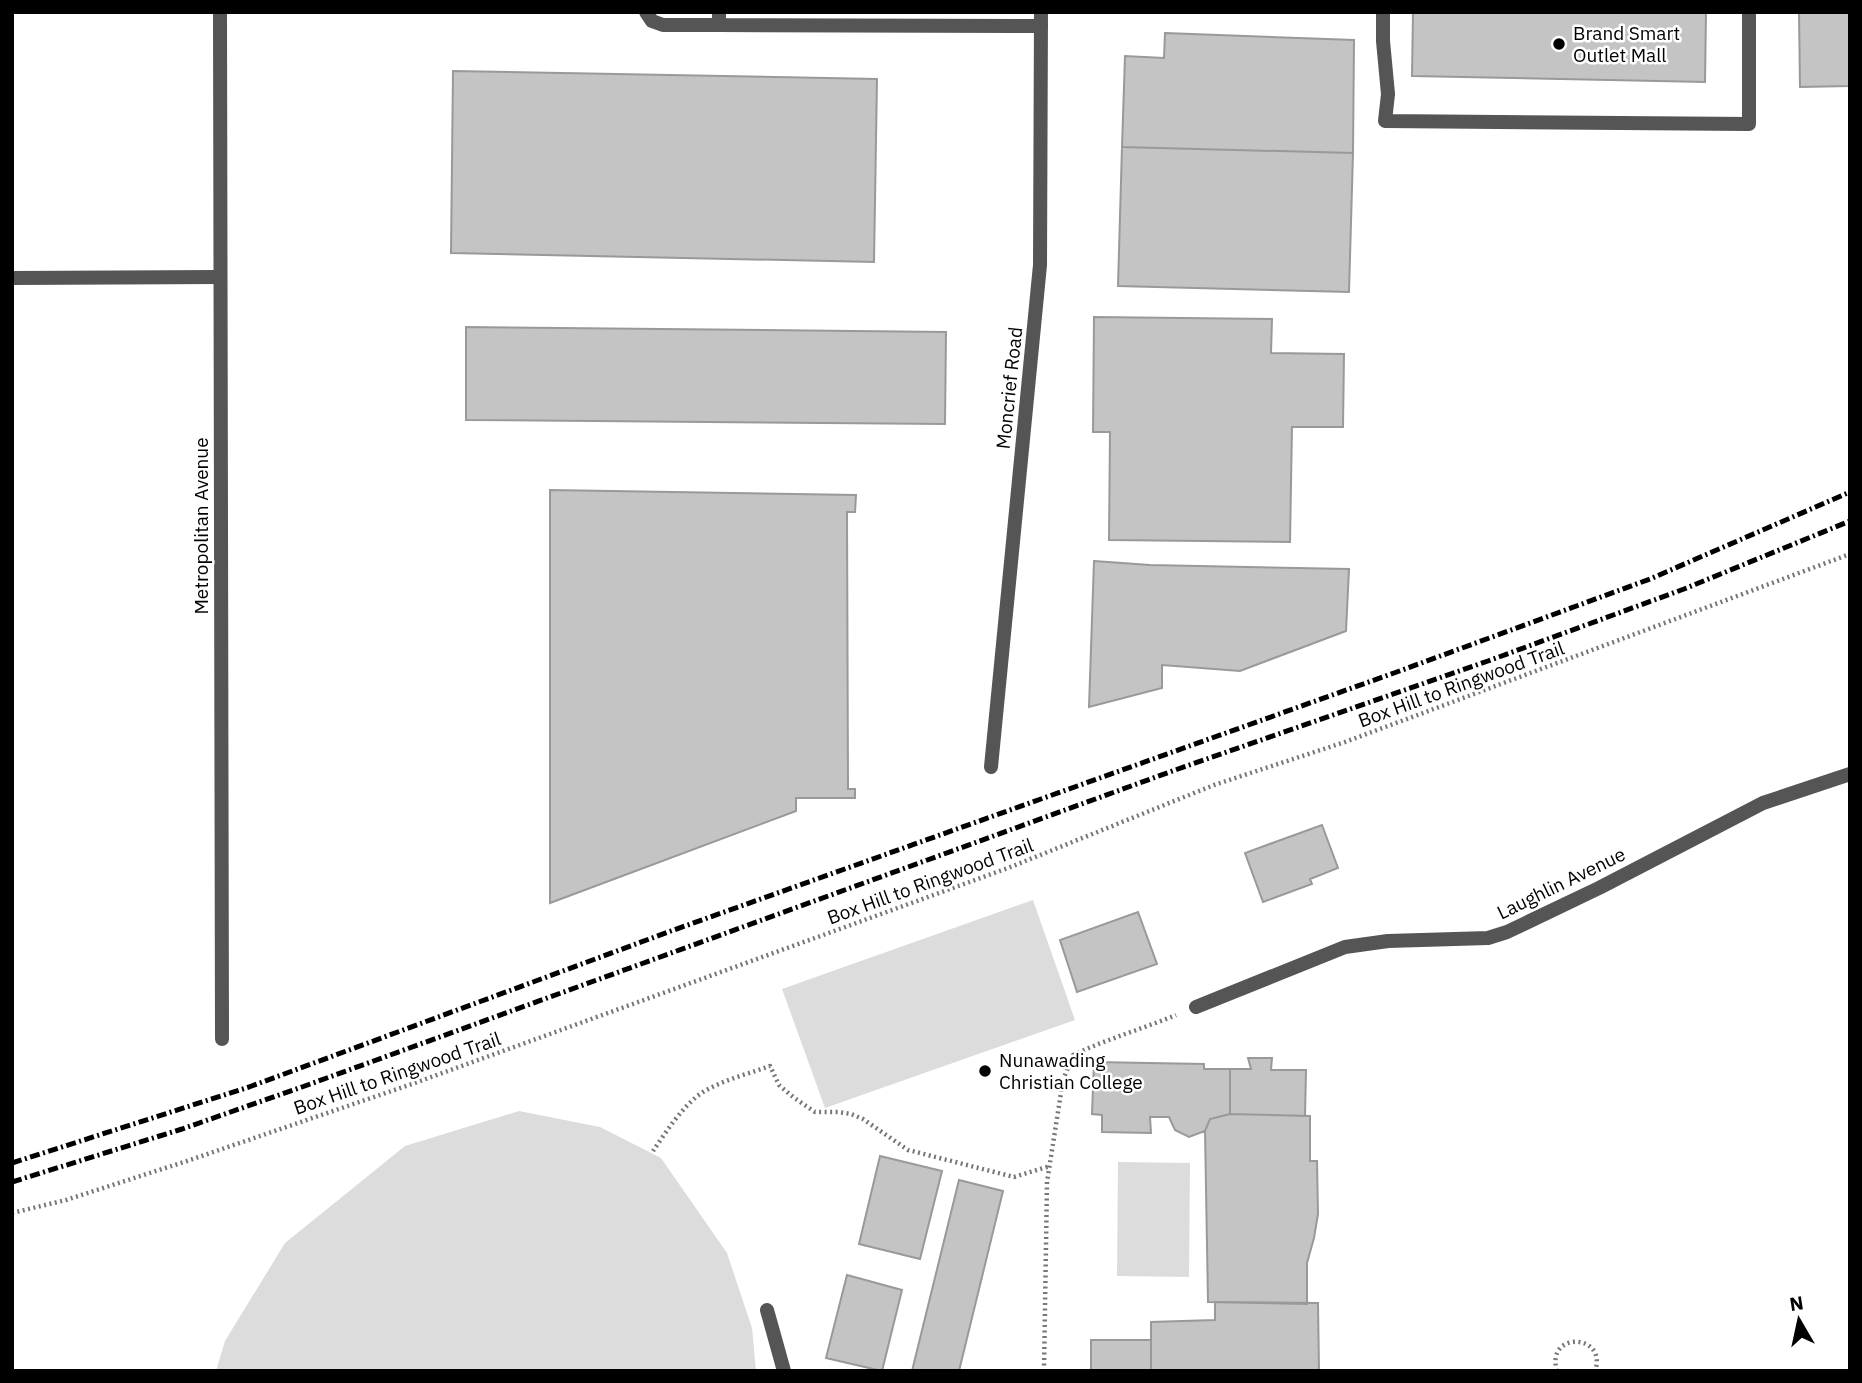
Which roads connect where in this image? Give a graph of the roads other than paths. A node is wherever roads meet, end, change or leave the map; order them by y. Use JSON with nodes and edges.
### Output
{"nodes":[{"id":1,"x":220,"y":12,"type":"edge"},
{"id":2,"x":646,"y":12,"type":"edge"},
{"id":3,"x":1383,"y":12,"type":"edge"},
{"id":4,"x":1749,"y":12,"type":"edge"},
{"id":5,"x":719,"y":19,"type":"edge"},
{"id":6,"x":772,"y":19,"type":"edge"},
{"id":7,"x":1041,"y":19,"type":"edge"},
{"id":8,"x":220,"y":277,"type":"junction"},
{"id":9,"x":12,"y":278,"type":"edge"},
{"id":10,"x":991,"y":767,"type":"dead end"},
{"id":11,"x":1850,"y":774,"type":"edge"},
{"id":12,"x":1196,"y":1007,"type":"road end"},
{"id":13,"x":222,"y":1039,"type":"dead end"},
{"id":14,"x":767,"y":1310,"type":"dead end"},
{"id":15,"x":784,"y":1371,"type":"edge"}],
"edges":[{"from":1,"to":8,"type":"street","name":"Metropolitan Avenue"},
{"from":2,"to":5,"type":"street"},
{"from":3,"to":4,"type":"street"},
{"from":5,"to":6,"type":"street"},
{"from":6,"to":7,"type":"street"},
{"from":7,"to":10,"type":"street","name":"Moncrief Road"},
{"from":8,"to":9,"type":"street"},
{"from":8,"to":13,"type":"street","name":"Metropolitan Avenue"},
{"from":11,"to":12,"type":"street","name":"Laughlin Avenue"},
{"from":14,"to":15,"type":"street"}]}
